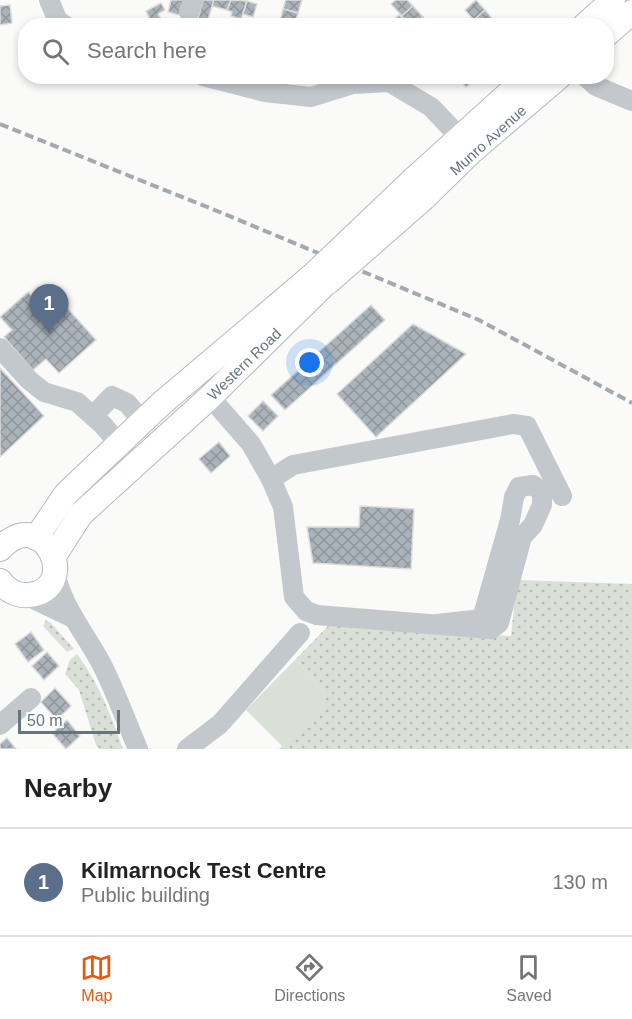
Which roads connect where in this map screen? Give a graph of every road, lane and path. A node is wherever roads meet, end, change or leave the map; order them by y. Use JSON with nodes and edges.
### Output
{"nodes":[{"id":1,"x":49,"y":0,"type":"edge"},
{"id":2,"x":613,"y":0,"type":"edge"},
{"id":3,"x":632,"y":12,"type":"edge"},
{"id":4,"x":57,"y":18,"type":"edge"},
{"id":5,"x":593,"y":18,"type":"edge"},
{"id":6,"x":614,"y":28,"type":"edge"},
{"id":7,"x":234,"y":84,"type":"edge"},
{"id":8,"x":353,"y":84,"type":"edge"},
{"id":9,"x":392,"y":84,"type":"edge"},
{"id":10,"x":521,"y":84,"type":"edge"},
{"id":11,"x":549,"y":84,"type":"edge"},
{"id":12,"x":594,"y":84,"type":"edge"},
{"id":13,"x":632,"y":101,"type":"edge"},
{"id":14,"x":466,"y":144,"type":"junction"},
{"id":15,"x":444,"y":180,"type":"joint"},
{"id":16,"x":419,"y":188,"type":"junction"},
{"id":17,"x":319,"y":280,"type":"junction"},
{"id":18,"x":0,"y":348,"type":"edge"},
{"id":19,"x":210,"y":397,"type":"junction"},
{"id":20,"x":93,"y":416,"type":"junction"},
{"id":21,"x":142,"y":421,"type":"junction"},
{"id":22,"x":118,"y":444,"type":"junction"},
{"id":23,"x":136,"y":464,"type":"junction"},
{"id":24,"x":271,"y":479,"type":"junction"},
{"id":25,"x":562,"y":496,"type":"dead end"},
{"id":26,"x":13,"y":539,"type":"edge"},
{"id":27,"x":54,"y":564,"type":"junction"},
{"id":28,"x":11,"y":594,"type":"edge"},
{"id":29,"x":73,"y":618,"type":"junction"},
{"id":30,"x":437,"y":624,"type":"junction"},
{"id":31,"x":300,"y":633,"type":"dead end"},
{"id":32,"x":31,"y":698,"type":"dead end"},
{"id":33,"x":0,"y":725,"type":"edge"},
{"id":34,"x":138,"y":749,"type":"edge"},
{"id":35,"x":187,"y":749,"type":"edge"}],
"edges":[{"from":1,"to":4,"type":"street"},
{"from":2,"to":5,"type":"main road"},
{"from":3,"to":6,"type":"main road"},
{"from":7,"to":8,"type":"street"},
{"from":9,"to":14,"type":"street"},
{"from":10,"to":14,"type":"main road","name":"Munro Avenue"},
{"from":11,"to":14,"type":"main road","name":"Munro Avenue"},
{"from":12,"to":13,"type":"street"},
{"from":14,"to":15,"type":"main road","name":"Munro Avenue"},
{"from":14,"to":16,"type":"main road","name":"Munro Avenue"},
{"from":15,"to":16,"type":"main road","name":"Western Road"},
{"from":16,"to":17,"type":"main road","name":"Western Road","bridge":true},
{"from":17,"to":19,"type":"main road","name":"Western Road"},
{"from":17,"to":21,"type":"main road","name":"Western Road"},
{"from":18,"to":20,"type":"street"},
{"from":19,"to":23,"type":"main road","name":"Western Road"},
{"from":19,"to":24,"type":"street"},
{"from":20,"to":21,"type":"street"},
{"from":20,"to":22,"type":"street"},
{"from":21,"to":22,"type":"main road","name":"Western Road"},
{"from":22,"to":23,"type":"street"},
{"from":22,"to":26,"type":"main road","name":"Western Road"},
{"from":23,"to":27,"type":"main road","name":"Western Road"},
{"from":24,"to":25,"type":"street"},
{"from":24,"to":30,"type":"street"},
{"from":26,"to":27,"type":"main road","name":"Western Road"},
{"from":27,"to":28,"type":"main road","name":"Western Road"},
{"from":27,"to":29,"type":"street"},
{"from":28,"to":29,"type":"street"},
{"from":29,"to":34,"type":"street"},
{"from":30,"to":30,"type":"street"},
{"from":31,"to":35,"type":"street"},
{"from":32,"to":33,"type":"street"}]}
